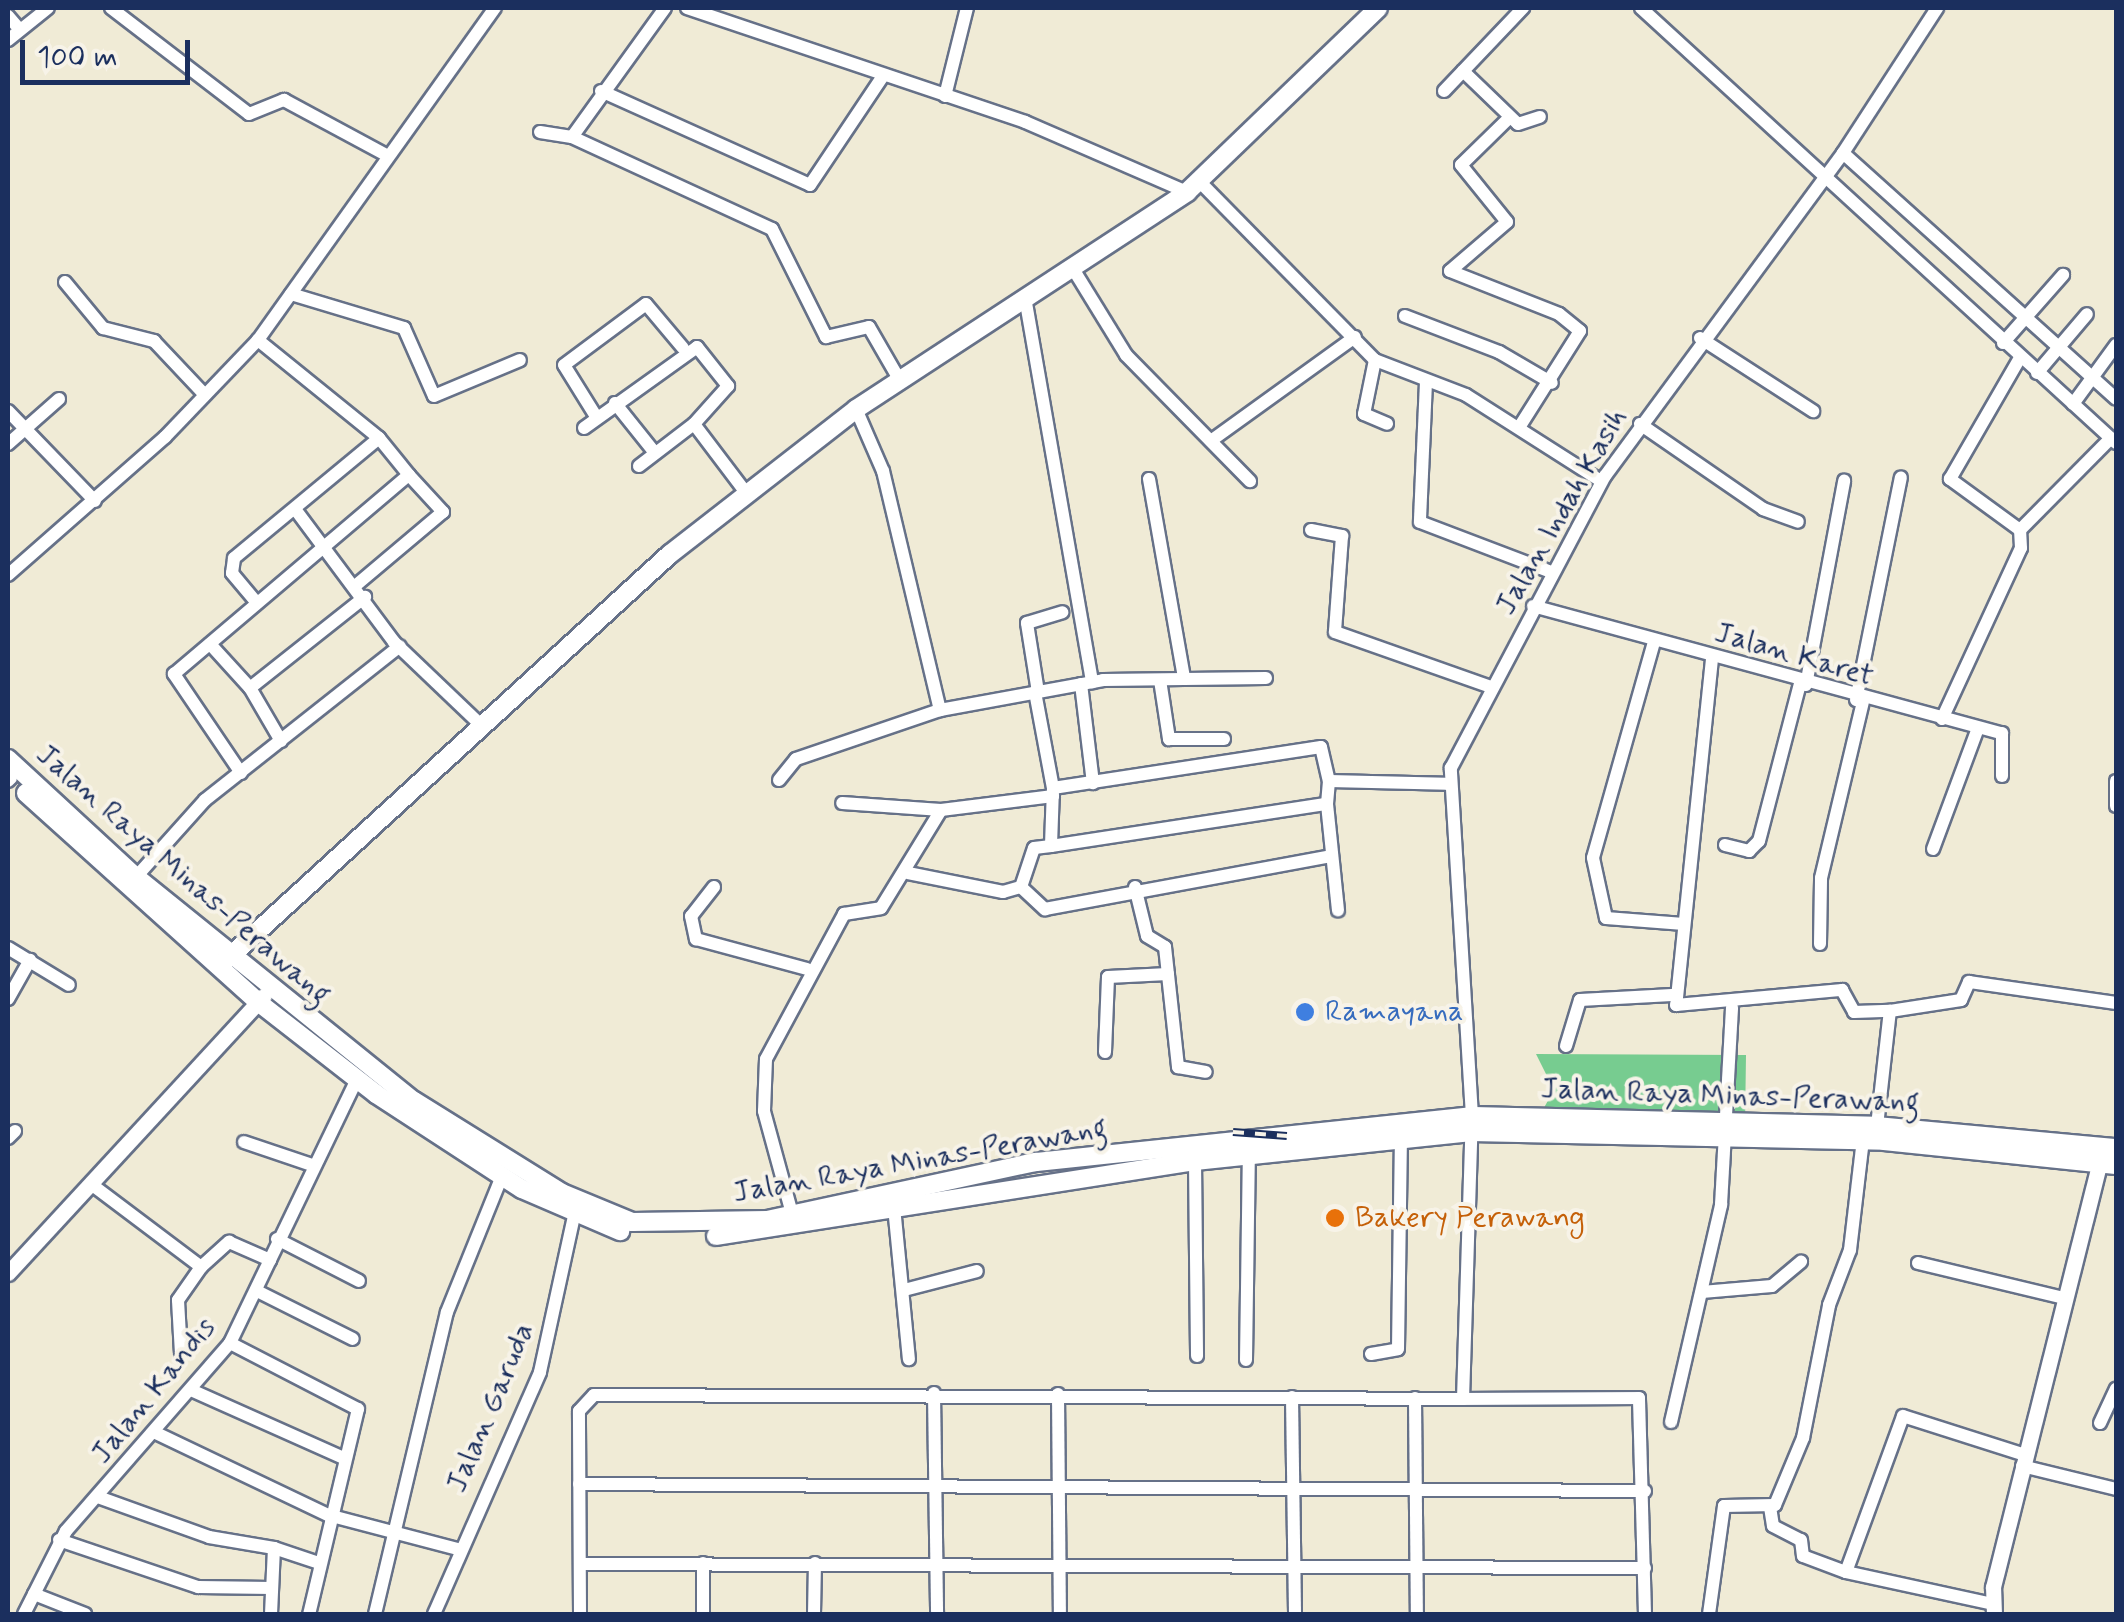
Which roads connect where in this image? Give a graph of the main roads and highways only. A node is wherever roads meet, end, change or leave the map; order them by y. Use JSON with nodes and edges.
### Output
{"nodes":[{"id":1,"x":1378,"y":8,"type":"edge"},
{"id":2,"x":8,"y":773,"type":"edge"},
{"id":3,"x":225,"y":960,"type":"junction"},
{"id":4,"x":264,"y":996,"type":"junction"},
{"id":5,"x":1472,"y":1124,"type":"junction"},
{"id":6,"x":1726,"y":1130,"type":"junction"},
{"id":7,"x":2112,"y":1153,"type":"edge"},
{"id":8,"x":794,"y":1222,"type":"junction"}],
"edges":[{"from":1,"to":3,"type":"main road"},
{"from":2,"to":3,"type":"main road","name":"Jalan Raya Minas-Perawang"},
{"from":2,"to":3,"type":"main road","name":"Jalan Raya Minas-Perawang"},
{"from":3,"to":4,"type":"main road","name":"Jalan Raya Minas-Perawang"},
{"from":4,"to":8,"type":"main road","name":"Jalan Raya Minas-Perawang"},
{"from":4,"to":8,"type":"main road","name":"Jalan Raya Minas-Perawang"},
{"from":5,"to":6,"type":"main road","name":"Jalan Raya Minas-Perawang"},
{"from":5,"to":8,"type":"main road","name":"Jalan Raya Minas-Perawang"},
{"from":5,"to":8,"type":"main road","name":"Jalan Raya Minas-Perawang"},
{"from":6,"to":7,"type":"main road","name":"Jalan Raya Minas-Perawang"},
{"from":6,"to":7,"type":"main road","name":"Jalan Raya Minas-Perawang"}]}
